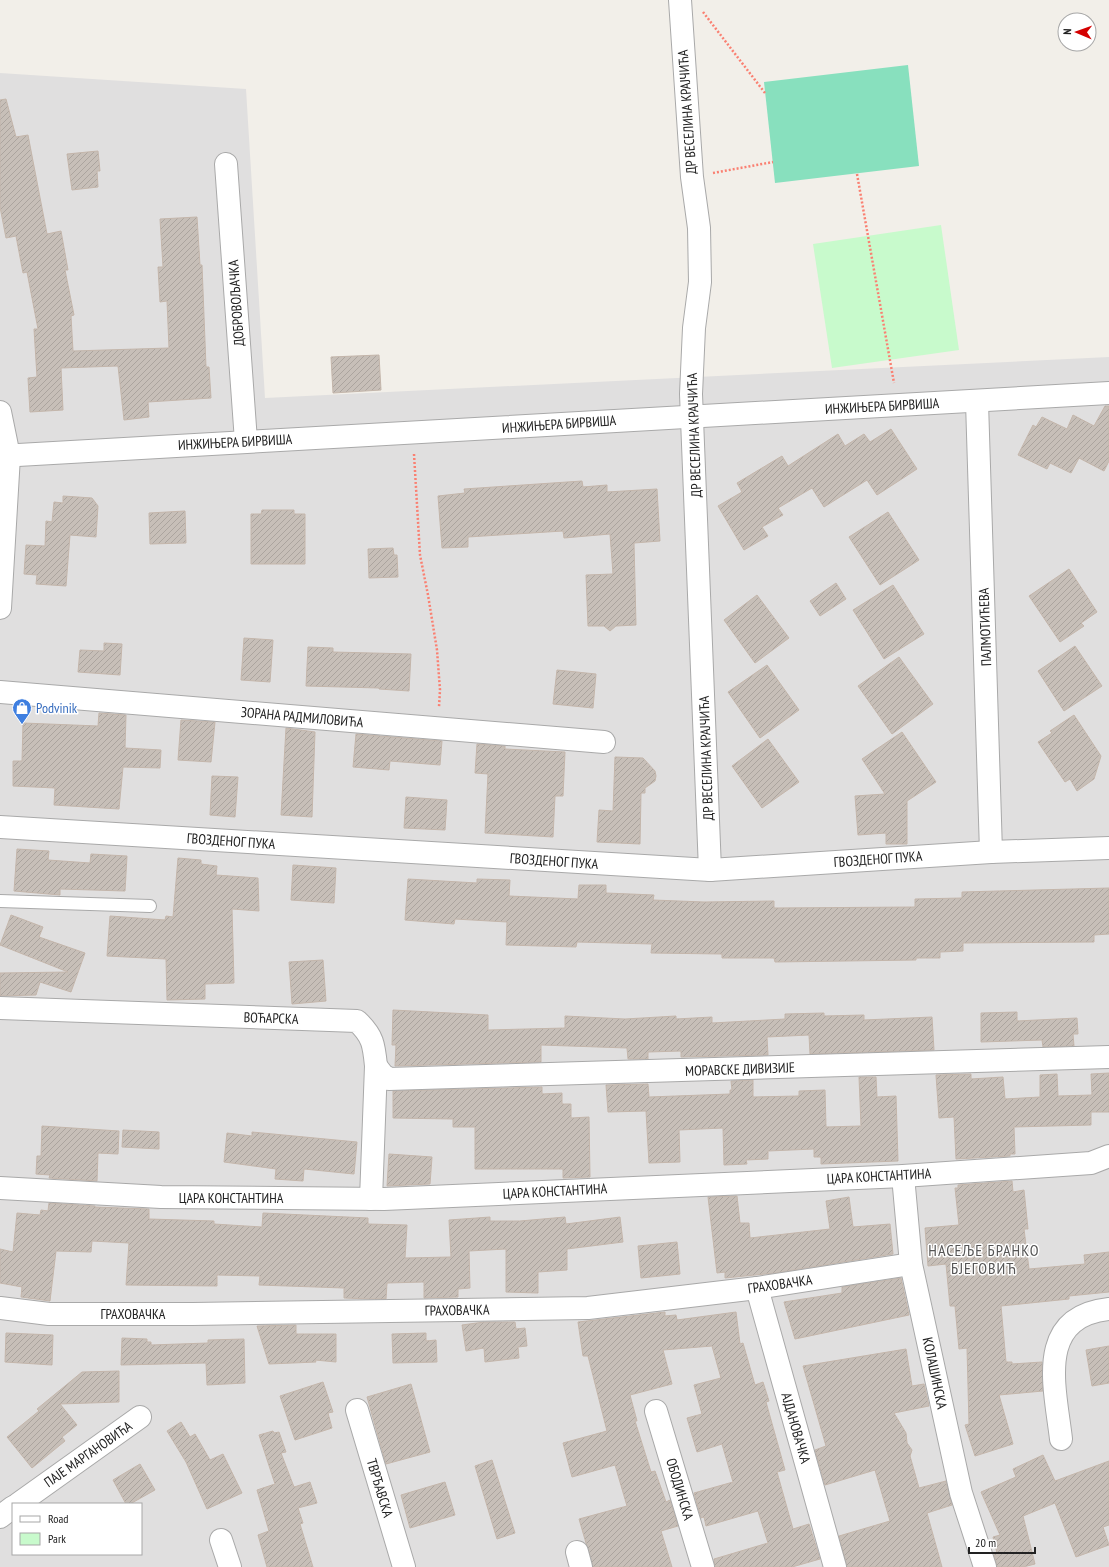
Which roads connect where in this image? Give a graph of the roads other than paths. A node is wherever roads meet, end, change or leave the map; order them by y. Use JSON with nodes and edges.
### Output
{"nodes":[{"id":1,"x":689,"y":3,"type":"edge"},
{"id":2,"x":226,"y":164,"type":"dead end"},
{"id":3,"x":1109,"y":393,"type":"edge"},
{"id":4,"x":977,"y":402,"type":"junction"},
{"id":5,"x":0,"y":412,"type":"edge"},
{"id":6,"x":693,"y":416,"type":"junction"},
{"id":7,"x":246,"y":441,"type":"junction"},
{"id":8,"x":4,"y":456,"type":"edge"},
{"id":9,"x":0,"y":608,"type":"edge"},
{"id":10,"x":0,"y":692,"type":"edge"},
{"id":11,"x":604,"y":742,"type":"dead end"},
{"id":12,"x":0,"y":827,"type":"edge"},
{"id":13,"x":1109,"y":848,"type":"edge"},
{"id":14,"x":991,"y":852,"type":"junction"},
{"id":15,"x":710,"y":870,"type":"junction"},
{"id":16,"x":0,"y":901,"type":"edge"},
{"id":17,"x":150,"y":906,"type":"dead end"},
{"id":18,"x":0,"y":1008,"type":"edge"},
{"id":19,"x":1109,"y":1057,"type":"edge"},
{"id":20,"x":376,"y":1066,"type":"junction"},
{"id":21,"x":1109,"y":1156,"type":"edge"},
{"id":22,"x":903,"y":1176,"type":"junction"},
{"id":23,"x":0,"y":1188,"type":"edge"},
{"id":24,"x":371,"y":1199,"type":"junction"},
{"id":25,"x":911,"y":1264,"type":"junction"},
{"id":26,"x":757,"y":1288,"type":"junction"},
{"id":27,"x":0,"y":1308,"type":"edge"},
{"id":28,"x":1109,"y":1309,"type":"edge"},
{"id":29,"x":357,"y":1410,"type":"dead end"},
{"id":30,"x":656,"y":1411,"type":"dead end"},
{"id":31,"x":140,"y":1417,"type":"dead end"},
{"id":32,"x":1061,"y":1439,"type":"dead end"},
{"id":33,"x":19,"y":1503,"type":"edge"},
{"id":34,"x":12,"y":1508,"type":"edge"},
{"id":35,"x":0,"y":1517,"type":"edge"},
{"id":36,"x":221,"y":1540,"type":"dead end"},
{"id":37,"x":230,"y":1567,"type":"edge"},
{"id":38,"x":404,"y":1567,"type":"edge"},
{"id":39,"x":703,"y":1567,"type":"edge"},
{"id":40,"x":835,"y":1567,"type":"edge"},
{"id":41,"x":985,"y":1567,"type":"edge"}],
"edges":[{"from":1,"to":6,"type":"street","name":"ДР ВЕСЕЛИНА КРАЈЧИЋА"},
{"from":2,"to":7,"type":"street","name":"ДОБРОВОЉАЧКА"},
{"from":3,"to":4,"type":"street","name":"ИНЖИЊЕРА БИРВИША"},
{"from":4,"to":6,"type":"street","name":"ИНЖИЊЕРА БИРВИША"},
{"from":4,"to":14,"type":"street","name":"ПАЛМОТИЋЕВА"},
{"from":5,"to":8,"type":"street"},
{"from":6,"to":7,"type":"street","name":"ИНЖИЊЕРА БИРВИША"},
{"from":6,"to":15,"type":"street","name":"ДР ВЕСЕЛИНА КРАЈЧИЋА"},
{"from":7,"to":8,"type":"street","name":"ИНЖИЊЕРА БИРВИША"},
{"from":8,"to":9,"type":"street"},
{"from":10,"to":11,"type":"street","name":"ЗОРАНА РАДМИЛОВИЋА"},
{"from":12,"to":15,"type":"street","name":"ГВОЗДЕНОГ ПУКА"},
{"from":13,"to":14,"type":"street","name":"ГВОЗДЕНОГ ПУКА"},
{"from":14,"to":15,"type":"street","name":"ГВОЗДЕНОГ ПУКА"},
{"from":16,"to":17,"type":"lane"},
{"from":18,"to":20,"type":"street","name":"ВОЋАРСКА"},
{"from":19,"to":20,"type":"street","name":"МОРАВСКЕ ДИВИЗИЈЕ"},
{"from":20,"to":24,"type":"street","name":"ВОЋАРСКА"},
{"from":21,"to":22,"type":"street","name":"ЦАРА КОНСТАНТИНА"},
{"from":22,"to":24,"type":"street","name":"ЦАРА КОНСТАНТИНА"},
{"from":22,"to":25,"type":"street","name":"КОЛАШИНСКА"},
{"from":23,"to":24,"type":"street","name":"ЦАРА КОНСТАНТИНА"},
{"from":25,"to":26,"type":"street","name":"ГРАХОВАЧКА"},
{"from":25,"to":41,"type":"street","name":"КОЛАШИНСКА"},
{"from":26,"to":27,"type":"street","name":"ГРАХОВАЧКА"},
{"from":26,"to":40,"type":"street","name":"АЈДАНОВАЧКА"},
{"from":28,"to":32,"type":"street"},
{"from":29,"to":38,"type":"street","name":"ТВРЂАВСКА"},
{"from":30,"to":39,"type":"street","name":"ОБОДИНСКА"},
{"from":31,"to":33,"type":"street","name":"ПАЈЕ МАРГАНОВИЋА"},
{"from":34,"to":35,"type":"street"},
{"from":36,"to":37,"type":"street"}]}
